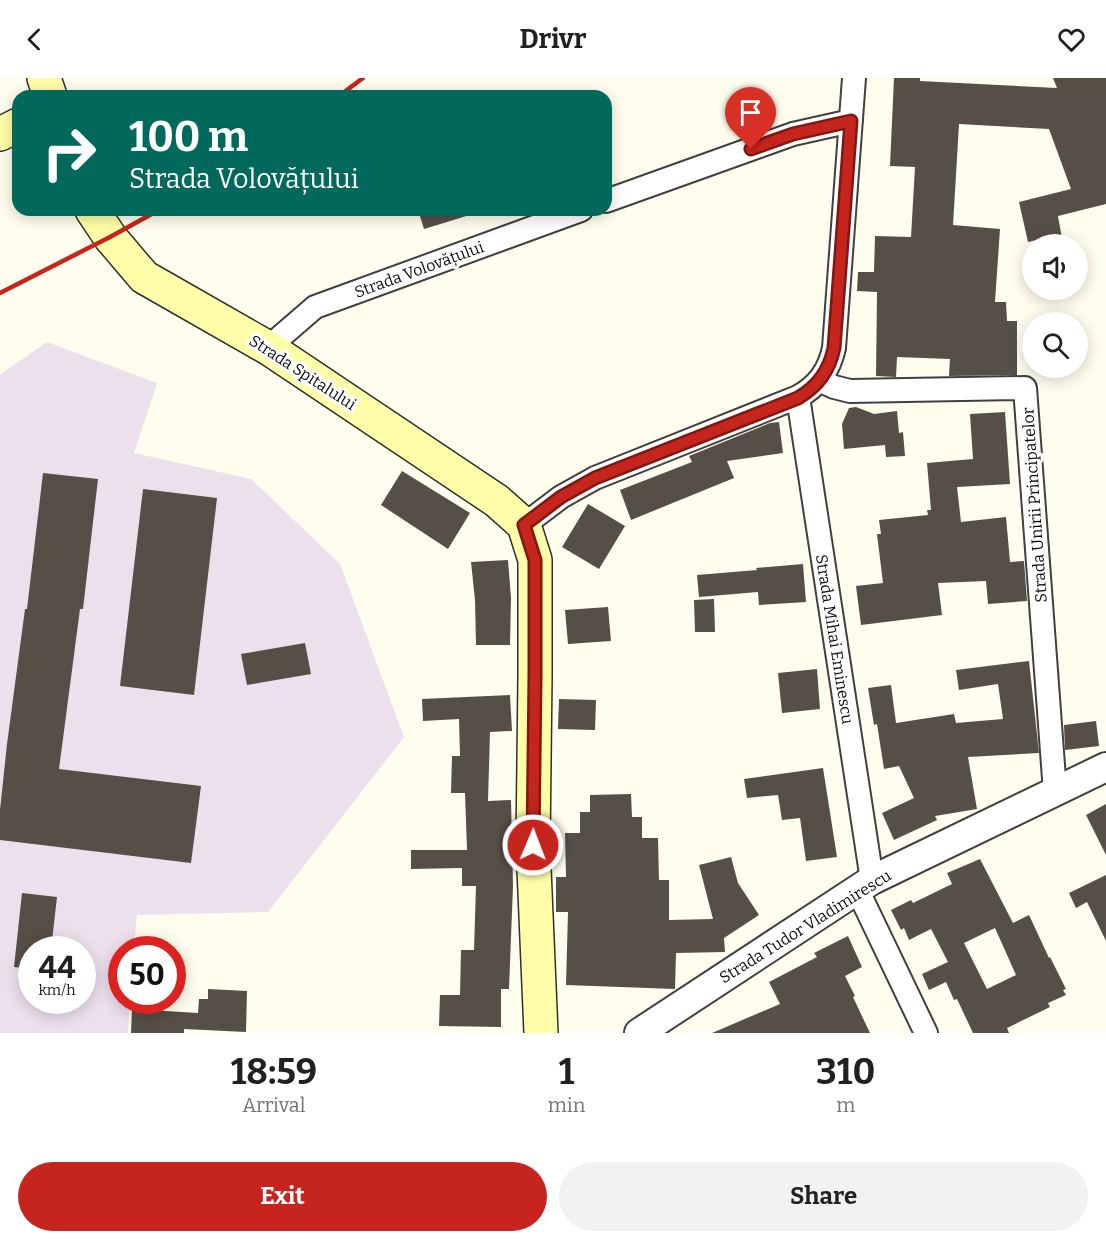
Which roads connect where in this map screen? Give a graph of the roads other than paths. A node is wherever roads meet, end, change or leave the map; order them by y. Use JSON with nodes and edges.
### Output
{"nodes":[{"id":1,"x":854,"y":78,"type":"edge"},
{"id":2,"x":851,"y":121,"type":"junction"},
{"id":3,"x":612,"y":199,"type":"edge"},
{"id":4,"x":96,"y":216,"type":"edge"},
{"id":5,"x":565,"y":216,"type":"edge"},
{"id":6,"x":270,"y":349,"type":"junction"},
{"id":7,"x":821,"y":381,"type":"junction"},
{"id":8,"x":798,"y":398,"type":"junction"},
{"id":9,"x":524,"y":525,"type":"junction"},
{"id":10,"x":1106,"y":767,"type":"edge"},
{"id":11,"x":1055,"y":792,"type":"junction"},
{"id":12,"x":864,"y":885,"type":"junction"},
{"id":13,"x":541,"y":1033,"type":"edge"},
{"id":14,"x":639,"y":1033,"type":"edge"},
{"id":15,"x":926,"y":1033,"type":"edge"}],
"edges":[{"from":1,"to":2,"type":"street"},
{"from":2,"to":3,"type":"street"},
{"from":2,"to":7,"type":"street"},
{"from":4,"to":6,"type":"main road","name":"Strada Spitalului"},
{"from":5,"to":6,"type":"street","name":"Strada Volovățului"},
{"from":6,"to":9,"type":"main road","name":"Strada Spitalului"},
{"from":7,"to":8,"type":"street"},
{"from":7,"to":11,"type":"street","name":"Strada Unirii Principatelor"},
{"from":8,"to":9,"type":"street"},
{"from":8,"to":12,"type":"street","name":"Strada Mihai Eminescu"},
{"from":9,"to":13,"type":"main road"},
{"from":10,"to":11,"type":"street","name":"Strada Tudor Vladimirescu"},
{"from":11,"to":12,"type":"street","name":"Strada Tudor Vladimirescu"},
{"from":12,"to":14,"type":"street","name":"Strada Tudor Vladimirescu"},
{"from":12,"to":15,"type":"street","name":"Strada Mihai Eminescu"}]}
